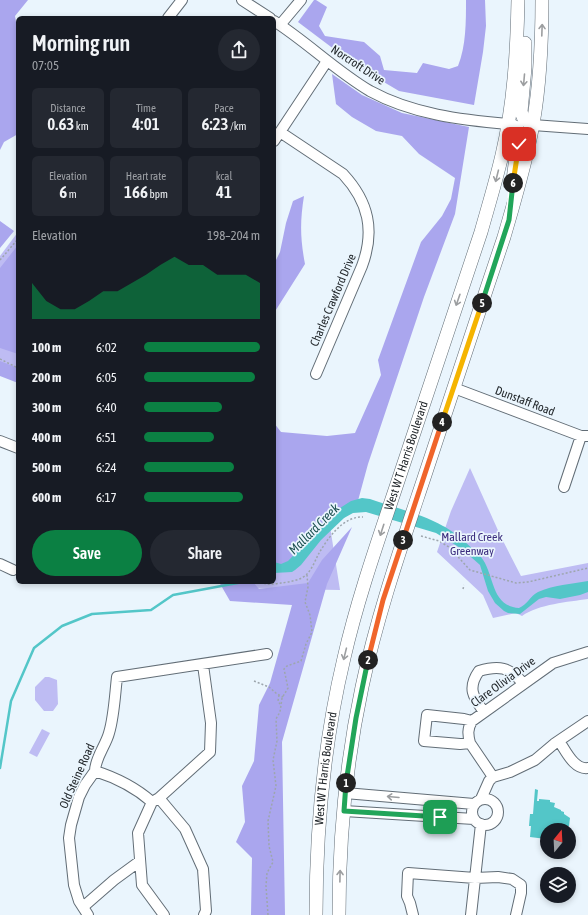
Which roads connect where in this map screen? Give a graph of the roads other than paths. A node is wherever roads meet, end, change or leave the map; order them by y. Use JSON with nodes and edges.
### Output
{"nodes":[{"id":1,"x":182,"y":0,"type":"edge"},
{"id":2,"x":242,"y":0,"type":"edge"},
{"id":3,"x":301,"y":0,"type":"edge"},
{"id":4,"x":519,"y":0,"type":"edge"},
{"id":5,"x":542,"y":0,"type":"edge"},
{"id":6,"x":170,"y":16,"type":"edge"},
{"id":7,"x":267,"y":16,"type":"edge"},
{"id":8,"x":277,"y":23,"type":"edge"},
{"id":9,"x":327,"y":61,"type":"junction"},
{"id":10,"x":508,"y":124,"type":"junction"},
{"id":11,"x":533,"y":124,"type":"junction"},
{"id":12,"x":588,"y":129,"type":"edge"},
{"id":13,"x":280,"y":132,"type":"junction"},
{"id":14,"x":276,"y":138,"type":"edge"},
{"id":15,"x":509,"y":220,"type":"junction"},
{"id":16,"x":316,"y":374,"type":"dead end"},
{"id":17,"x":454,"y":388,"type":"junction"},
{"id":18,"x":584,"y":436,"type":"edge"},
{"id":19,"x":0,"y":441,"type":"edge"},
{"id":20,"x":16,"y":447,"type":"edge"},
{"id":21,"x":564,"y":487,"type":"dead end"},
{"id":22,"x":0,"y":564,"type":"edge"},
{"id":23,"x":13,"y":570,"type":"dead end"},
{"id":24,"x":588,"y":652,"type":"edge"},
{"id":25,"x":268,"y":654,"type":"dead end"},
{"id":26,"x":203,"y":664,"type":"junction"},
{"id":27,"x":523,"y":683,"type":"junction"},
{"id":28,"x":484,"y":712,"type":"junction"},
{"id":29,"x":472,"y":721,"type":"junction"},
{"id":30,"x":588,"y":721,"type":"edge"},
{"id":31,"x":559,"y":741,"type":"junction"},
{"id":32,"x":470,"y":743,"type":"junction"},
{"id":33,"x":588,"y":768,"type":"edge"},
{"id":34,"x":95,"y":771,"type":"junction"},
{"id":35,"x":494,"y":777,"type":"junction"},
{"id":36,"x":345,"y":793,"type":"junction"},
{"id":37,"x":408,"y":798,"type":"junction"},
{"id":38,"x":156,"y":800,"type":"junction"},
{"id":39,"x":478,"y":802,"type":"junction"},
{"id":40,"x":344,"y":811,"type":"junction"},
{"id":41,"x":407,"y":816,"type":"junction"},
{"id":42,"x":477,"y":822,"type":"junction"},
{"id":43,"x":140,"y":861,"type":"junction"},
{"id":44,"x":475,"y":878,"type":"junction"},
{"id":45,"x":86,"y":911,"type":"edge"},
{"id":46,"x":164,"y":915,"type":"edge"},
{"id":47,"x":204,"y":915,"type":"edge"},
{"id":48,"x":316,"y":915,"type":"edge"},
{"id":49,"x":339,"y":915,"type":"edge"},
{"id":50,"x":413,"y":915,"type":"edge"},
{"id":51,"x":471,"y":915,"type":"edge"},
{"id":52,"x":516,"y":915,"type":"edge"}],
"edges":[{"from":1,"to":6,"type":"street"},
{"from":2,"to":7,"type":"street"},
{"from":3,"to":8,"type":"street"},
{"from":4,"to":10,"type":"main road","name":"West W T Harris Boulevard"},
{"from":4,"to":11,"type":"main road","one_way":true},
{"from":11,"to":5,"type":"main road","name":"West W T Harris Boulevard","one_way":true},
{"from":8,"to":9,"type":"street","name":"Norcroft Drive"},
{"from":9,"to":10,"type":"street","name":"Norcroft Drive"},
{"from":9,"to":13,"type":"street"},
{"from":10,"to":15,"type":"main road"},
{"from":10,"to":48,"type":"main road","name":"West W T Harris Boulevard","one_way":true},
{"from":11,"to":12,"type":"street"},
{"from":11,"to":15,"type":"main road","name":"West W T Harris Boulevard"},
{"from":13,"to":14,"type":"street"},
{"from":13,"to":16,"type":"street","name":"Charles Crawford Drive"},
{"from":15,"to":17,"type":"main road","name":"West W T Harris Boulevard"},
{"from":17,"to":18,"type":"street","name":"Dunstaff Road"},
{"from":17,"to":36,"type":"main road","name":"West W T Harris Boulevard"},
{"from":18,"to":21,"type":"street"},
{"from":19,"to":20,"type":"street"},
{"from":22,"to":23,"type":"street"},
{"from":24,"to":27,"type":"street","name":"Clare Olivia Drive"},
{"from":25,"to":26,"type":"street","name":"Old Steine Road"},
{"from":26,"to":34,"type":"street","name":"Old Steine Road"},
{"from":26,"to":38,"type":"street"},
{"from":27,"to":28,"type":"street","name":"Clare Olivia Drive"},
{"from":27,"to":28,"type":"street"},
{"from":28,"to":29,"type":"street","name":"Clare Olivia Drive"},
{"from":29,"to":32,"type":"street","name":"Clare Olivia Drive"},
{"from":29,"to":32,"type":"street"},
{"from":30,"to":31,"type":"street"},
{"from":31,"to":33,"type":"street"},
{"from":31,"to":35,"type":"street"},
{"from":32,"to":35,"type":"street"},
{"from":34,"to":38,"type":"street"},
{"from":34,"to":45,"type":"street","name":"Old Steine Road"},
{"from":35,"to":39,"type":"street"},
{"from":37,"to":36,"type":"street","one_way":true},
{"from":36,"to":40,"type":"main road","name":"West W T Harris Boulevard"},
{"from":37,"to":39,"type":"street"},
{"from":37,"to":41,"type":"street"},
{"from":38,"to":43,"type":"street"},
{"from":38,"to":47,"type":"street"},
{"from":39,"to":42,"type":"street"},
{"from":39,"to":42,"type":"street"},
{"from":40,"to":41,"type":"street"},
{"from":49,"to":40,"type":"main road","name":"West W T Harris Boulevard","one_way":true},
{"from":41,"to":42,"type":"street"},
{"from":42,"to":44,"type":"street"},
{"from":43,"to":45,"type":"street"},
{"from":43,"to":46,"type":"street"},
{"from":44,"to":50,"type":"street"},
{"from":44,"to":51,"type":"street"},
{"from":44,"to":52,"type":"street"}]}
